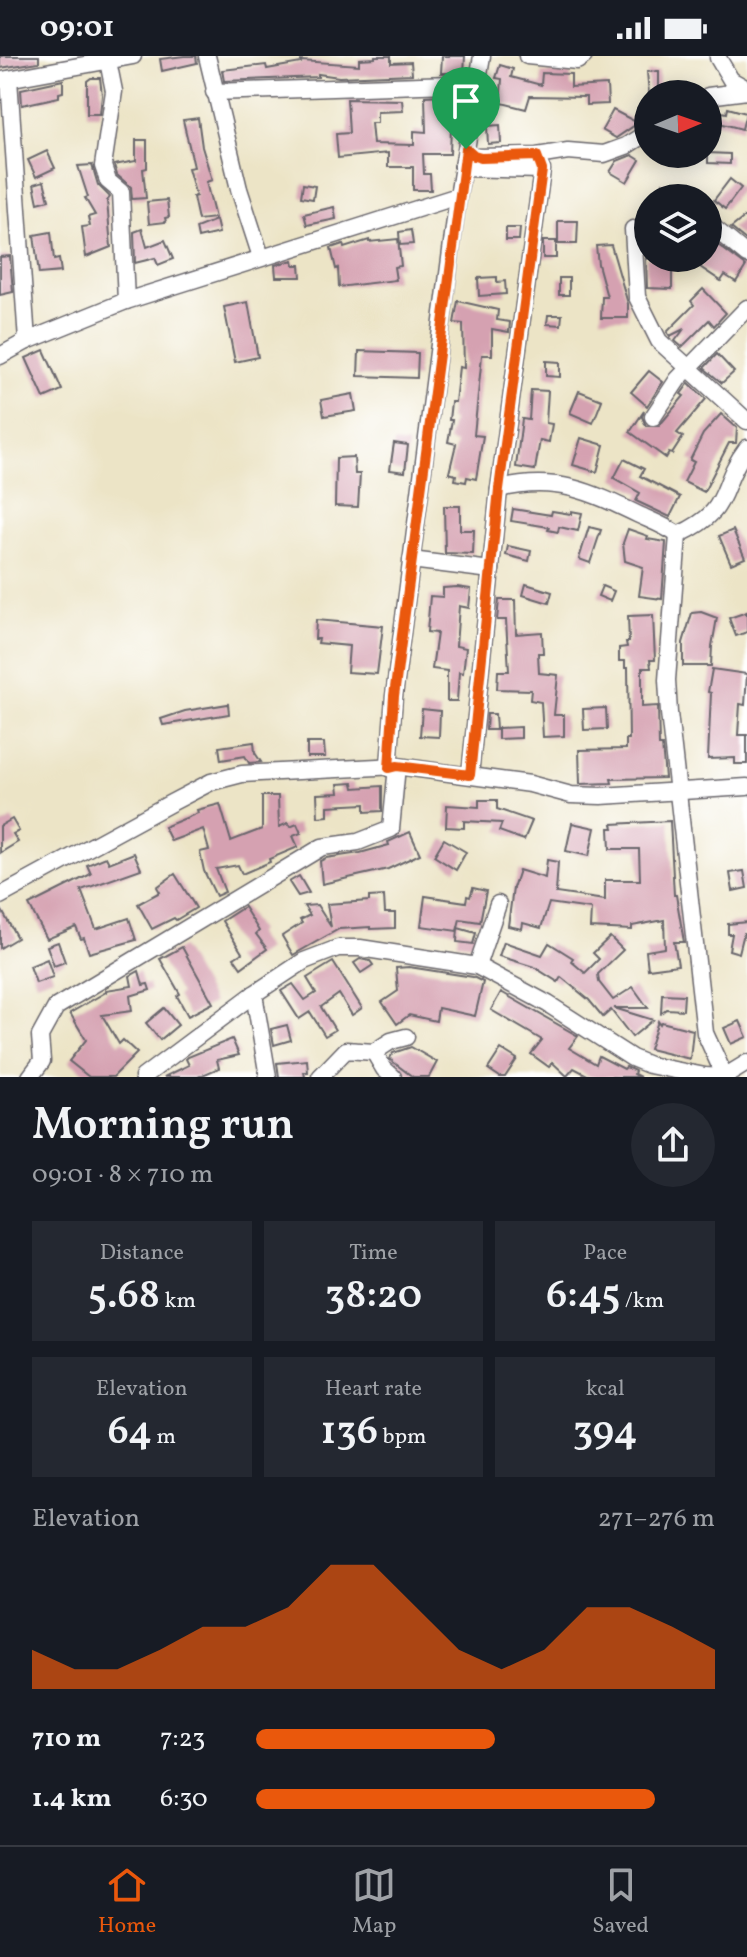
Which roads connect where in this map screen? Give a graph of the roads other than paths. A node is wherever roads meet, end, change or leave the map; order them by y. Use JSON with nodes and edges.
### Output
{"nodes":[{"id":1,"x":133,"y":56,"type":"edge"},
{"id":2,"x":207,"y":56,"type":"edge"},
{"id":3,"x":482,"y":56,"type":"edge"},
{"id":4,"x":527,"y":56,"type":"edge"},
{"id":5,"x":584,"y":56,"type":"edge"},
{"id":6,"x":718,"y":58,"type":"edge"},
{"id":7,"x":108,"y":61,"type":"junction"},
{"id":8,"x":4,"y":80,"type":"edge"},
{"id":9,"x":479,"y":83,"type":"junction"},
{"id":10,"x":747,"y":90,"type":"edge"},
{"id":11,"x":214,"y":92,"type":"junction"},
{"id":12,"x":722,"y":94,"type":"edge"},
{"id":13,"x":634,"y":141,"type":"edge"},
{"id":14,"x":473,"y":153,"type":"junction"},
{"id":15,"x":543,"y":160,"type":"junction"},
{"id":16,"x":462,"y":168,"type":"junction"},
{"id":17,"x":458,"y":196,"type":"junction"},
{"id":18,"x":633,"y":229,"type":"dead end"},
{"id":19,"x":722,"y":234,"type":"edge"},
{"id":20,"x":747,"y":255,"type":"edge"},
{"id":21,"x":261,"y":257,"type":"junction"},
{"id":22,"x":126,"y":301,"type":"junction"},
{"id":23,"x":747,"y":308,"type":"edge"},
{"id":24,"x":27,"y":341,"type":"junction"},
{"id":25,"x":0,"y":356,"type":"edge"},
{"id":26,"x":688,"y":369,"type":"junction"},
{"id":27,"x":653,"y":417,"type":"dead end"},
{"id":28,"x":747,"y":421,"type":"edge"},
{"id":29,"x":747,"y":448,"type":"edge"},
{"id":30,"x":499,"y":489,"type":"junction"},
{"id":31,"x":678,"y":535,"type":"junction"},
{"id":32,"x":411,"y":560,"type":"junction"},
{"id":33,"x":491,"y":570,"type":"junction"},
{"id":34,"x":393,"y":767,"type":"junction"},
{"id":35,"x":470,"y":775,"type":"junction"},
{"id":36,"x":747,"y":787,"type":"edge"},
{"id":37,"x":679,"y":792,"type":"junction"},
{"id":38,"x":0,"y":896,"type":"edge"},
{"id":39,"x":498,"y":904,"type":"dead end"},
{"id":40,"x":477,"y":966,"type":"junction"},
{"id":41,"x":254,"y":994,"type":"junction"},
{"id":42,"x":406,"y":1037,"type":"dead end"},
{"id":43,"x":374,"y":1052,"type":"junction"},
{"id":44,"x":747,"y":1063,"type":"edge"},
{"id":45,"x":160,"y":1072,"type":"edge"},
{"id":46,"x":30,"y":1077,"type":"edge"},
{"id":47,"x":143,"y":1077,"type":"edge"},
{"id":48,"x":268,"y":1077,"type":"edge"},
{"id":49,"x":320,"y":1077,"type":"edge"},
{"id":50,"x":393,"y":1077,"type":"edge"},
{"id":51,"x":724,"y":1077,"type":"edge"}],
"edges":[{"from":1,"to":7,"type":"street"},
{"from":2,"to":11,"type":"street"},
{"from":3,"to":9,"type":"street"},
{"from":4,"to":5,"type":"street"},
{"from":6,"to":10,"type":"street"},
{"from":7,"to":8,"type":"street"},
{"from":7,"to":22,"type":"street"},
{"from":8,"to":24,"type":"street"},
{"from":9,"to":11,"type":"street"},
{"from":9,"to":14,"type":"street"},
{"from":10,"to":12,"type":"street"},
{"from":11,"to":21,"type":"street"},
{"from":13,"to":15,"type":"street"},
{"from":14,"to":15,"type":"street"},
{"from":14,"to":16,"type":"street"},
{"from":15,"to":16,"type":"street"},
{"from":15,"to":30,"type":"street"},
{"from":16,"to":17,"type":"street"},
{"from":17,"to":21,"type":"street"},
{"from":17,"to":32,"type":"street"},
{"from":18,"to":26,"type":"street"},
{"from":19,"to":20,"type":"street"},
{"from":21,"to":22,"type":"street"},
{"from":22,"to":24,"type":"street"},
{"from":23,"to":26,"type":"street"},
{"from":24,"to":25,"type":"street"},
{"from":26,"to":27,"type":"street"},
{"from":26,"to":28,"type":"street"},
{"from":29,"to":31,"type":"street"},
{"from":30,"to":31,"type":"street"},
{"from":30,"to":33,"type":"street"},
{"from":31,"to":37,"type":"street"},
{"from":32,"to":33,"type":"street"},
{"from":32,"to":34,"type":"street"},
{"from":33,"to":35,"type":"street"},
{"from":34,"to":35,"type":"street"},
{"from":34,"to":38,"type":"street"},
{"from":34,"to":46,"type":"street"},
{"from":35,"to":37,"type":"street"},
{"from":36,"to":37,"type":"street"},
{"from":37,"to":51,"type":"street"},
{"from":39,"to":40,"type":"street"},
{"from":40,"to":41,"type":"street"},
{"from":40,"to":51,"type":"street"},
{"from":41,"to":45,"type":"street"},
{"from":41,"to":48,"type":"street"},
{"from":42,"to":43,"type":"street"},
{"from":43,"to":49,"type":"street"},
{"from":43,"to":50,"type":"street"},
{"from":44,"to":51,"type":"street"},
{"from":45,"to":47,"type":"street"}]}
